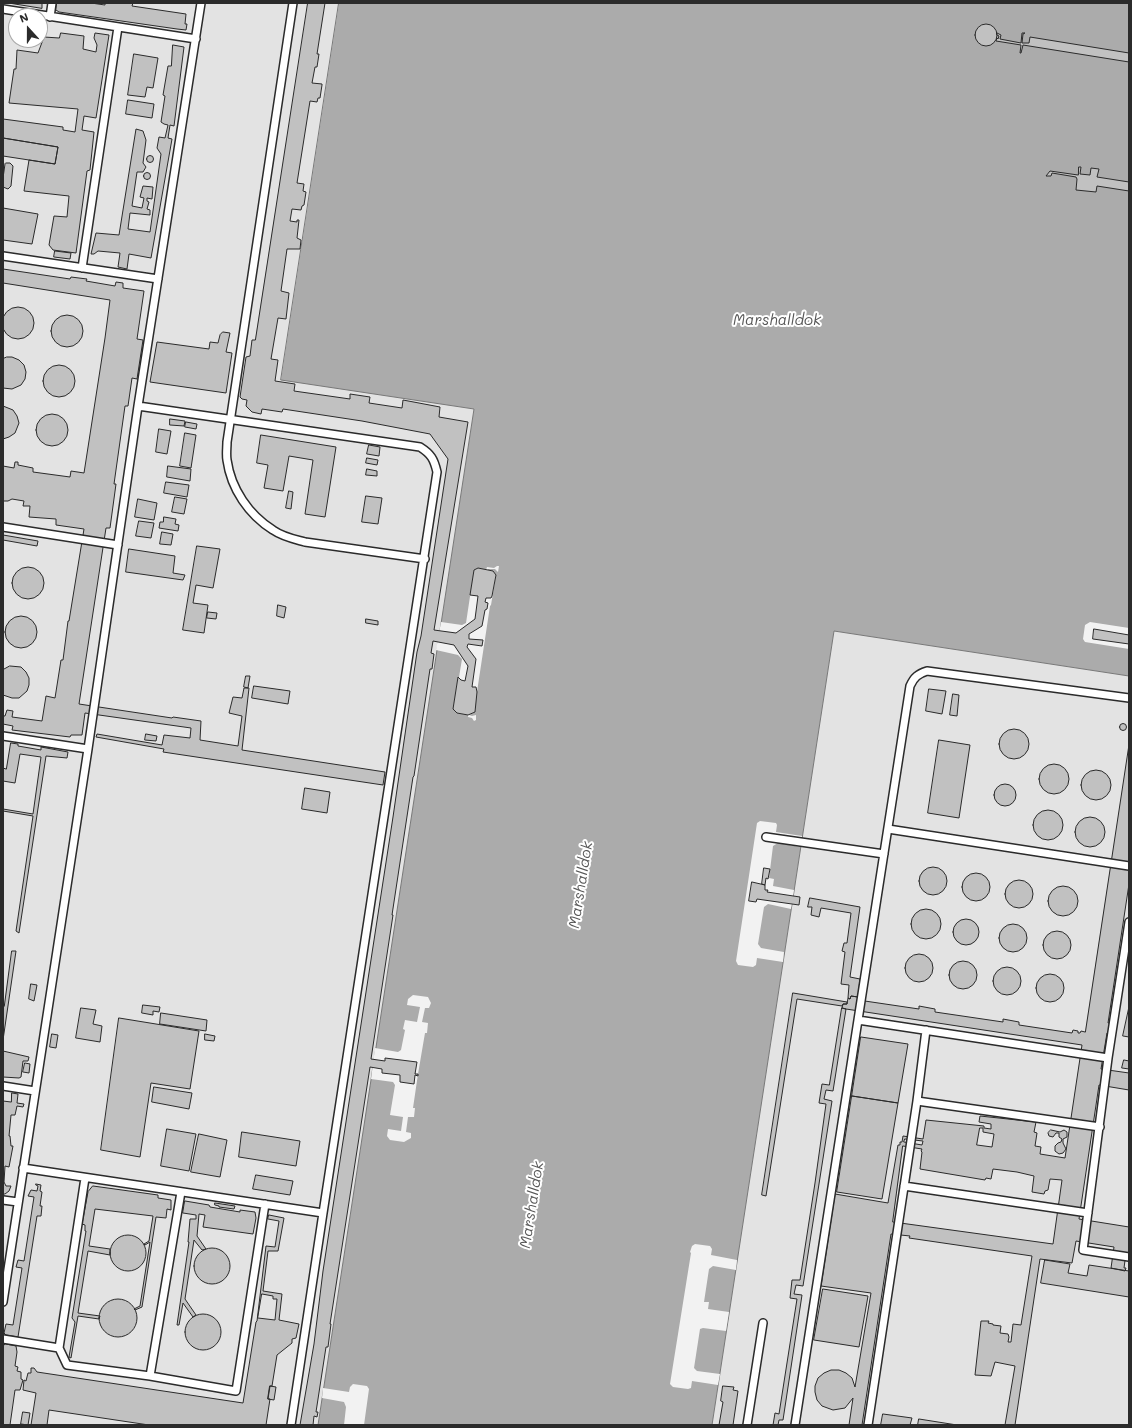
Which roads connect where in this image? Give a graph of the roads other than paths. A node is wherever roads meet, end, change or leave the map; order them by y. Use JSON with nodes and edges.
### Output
{"nodes":[{"id":1,"x":52,"y":3,"type":"edge"},
{"id":2,"x":201,"y":3,"type":"edge"},
{"id":3,"x":293,"y":3,"type":"edge"},
{"id":4,"x":3,"y":9,"type":"edge"},
{"id":5,"x":50,"y":17,"type":"junction"},
{"id":6,"x":118,"y":27,"type":"junction"},
{"id":7,"x":196,"y":38,"type":"junction"},
{"id":8,"x":3,"y":256,"type":"edge"},
{"id":9,"x":82,"y":268,"type":"junction"},
{"id":10,"x":158,"y":279,"type":"junction"},
{"id":11,"x":138,"y":406,"type":"junction"},
{"id":12,"x":231,"y":419,"type":"junction"},
{"id":13,"x":3,"y":527,"type":"edge"},
{"id":14,"x":118,"y":545,"type":"junction"},
{"id":15,"x":425,"y":559,"type":"junction"},
{"id":16,"x":1129,"y":698,"type":"edge"},
{"id":17,"x":3,"y":736,"type":"edge"},
{"id":18,"x":88,"y":749,"type":"junction"},
{"id":19,"x":888,"y":829,"type":"junction"},
{"id":20,"x":766,"y":837,"type":"dead end"},
{"id":21,"x":884,"y":854,"type":"junction"},
{"id":22,"x":1129,"y":866,"type":"edge"},
{"id":23,"x":1129,"y":922,"type":"edge"},
{"id":24,"x":858,"y":1020,"type":"junction"},
{"id":25,"x":926,"y":1030,"type":"junction"},
{"id":26,"x":1108,"y":1058,"type":"junction"},
{"id":27,"x":3,"y":1086,"type":"edge"},
{"id":28,"x":34,"y":1091,"type":"junction"},
{"id":29,"x":917,"y":1101,"type":"junction"},
{"id":30,"x":1100,"y":1127,"type":"junction"},
{"id":31,"x":23,"y":1168,"type":"junction"},
{"id":32,"x":85,"y":1178,"type":"junction"},
{"id":33,"x":904,"y":1186,"type":"junction"},
{"id":34,"x":181,"y":1192,"type":"junction"},
{"id":35,"x":3,"y":1200,"type":"edge"},
{"id":36,"x":18,"y":1202,"type":"junction"},
{"id":37,"x":264,"y":1204,"type":"junction"},
{"id":38,"x":323,"y":1213,"type":"junction"},
{"id":39,"x":1088,"y":1213,"type":"junction"},
{"id":40,"x":1129,"y":1257,"type":"edge"},
{"id":41,"x":3,"y":1302,"type":"edge"},
{"id":42,"x":763,"y":1323,"type":"dead end"},
{"id":43,"x":3,"y":1339,"type":"edge"},
{"id":44,"x":59,"y":1348,"type":"junction"},
{"id":45,"x":150,"y":1376,"type":"junction"},
{"id":46,"x":291,"y":1425,"type":"edge"},
{"id":47,"x":747,"y":1425,"type":"edge"},
{"id":48,"x":795,"y":1425,"type":"edge"},
{"id":49,"x":868,"y":1425,"type":"edge"}],
"edges":[{"from":1,"to":5,"type":"lane"},
{"from":2,"to":7,"type":"lane"},
{"from":3,"to":12,"type":"lane"},
{"from":4,"to":5,"type":"lane"},
{"from":5,"to":6,"type":"lane"},
{"from":6,"to":7,"type":"lane"},
{"from":6,"to":9,"type":"lane"},
{"from":7,"to":10,"type":"lane"},
{"from":8,"to":9,"type":"lane"},
{"from":9,"to":10,"type":"lane"},
{"from":10,"to":11,"type":"lane"},
{"from":11,"to":12,"type":"lane"},
{"from":11,"to":14,"type":"lane"},
{"from":12,"to":15,"type":"lane"},
{"from":12,"to":15,"type":"lane"},
{"from":13,"to":14,"type":"lane"},
{"from":14,"to":18,"type":"lane"},
{"from":15,"to":38,"type":"lane"},
{"from":16,"to":19,"type":"lane"},
{"from":17,"to":18,"type":"lane"},
{"from":18,"to":28,"type":"lane"},
{"from":19,"to":21,"type":"lane"},
{"from":19,"to":22,"type":"lane"},
{"from":20,"to":21,"type":"lane"},
{"from":21,"to":24,"type":"lane"},
{"from":23,"to":26,"type":"lane"},
{"from":24,"to":25,"type":"lane"},
{"from":24,"to":48,"type":"lane"},
{"from":25,"to":26,"type":"lane"},
{"from":25,"to":29,"type":"lane"},
{"from":26,"to":30,"type":"lane"},
{"from":27,"to":28,"type":"lane"},
{"from":28,"to":31,"type":"lane"},
{"from":29,"to":30,"type":"lane"},
{"from":29,"to":33,"type":"lane"},
{"from":30,"to":39,"type":"lane"},
{"from":31,"to":32,"type":"lane"},
{"from":31,"to":36,"type":"lane"},
{"from":32,"to":34,"type":"lane"},
{"from":32,"to":44,"type":"lane"},
{"from":33,"to":39,"type":"lane"},
{"from":33,"to":49,"type":"lane"},
{"from":34,"to":37,"type":"lane"},
{"from":34,"to":45,"type":"lane"},
{"from":35,"to":36,"type":"lane"},
{"from":36,"to":41,"type":"lane"},
{"from":37,"to":38,"type":"lane"},
{"from":37,"to":45,"type":"lane"},
{"from":38,"to":46,"type":"lane"},
{"from":39,"to":40,"type":"lane"},
{"from":42,"to":47,"type":"lane"},
{"from":43,"to":44,"type":"lane"},
{"from":44,"to":45,"type":"lane"}]}
